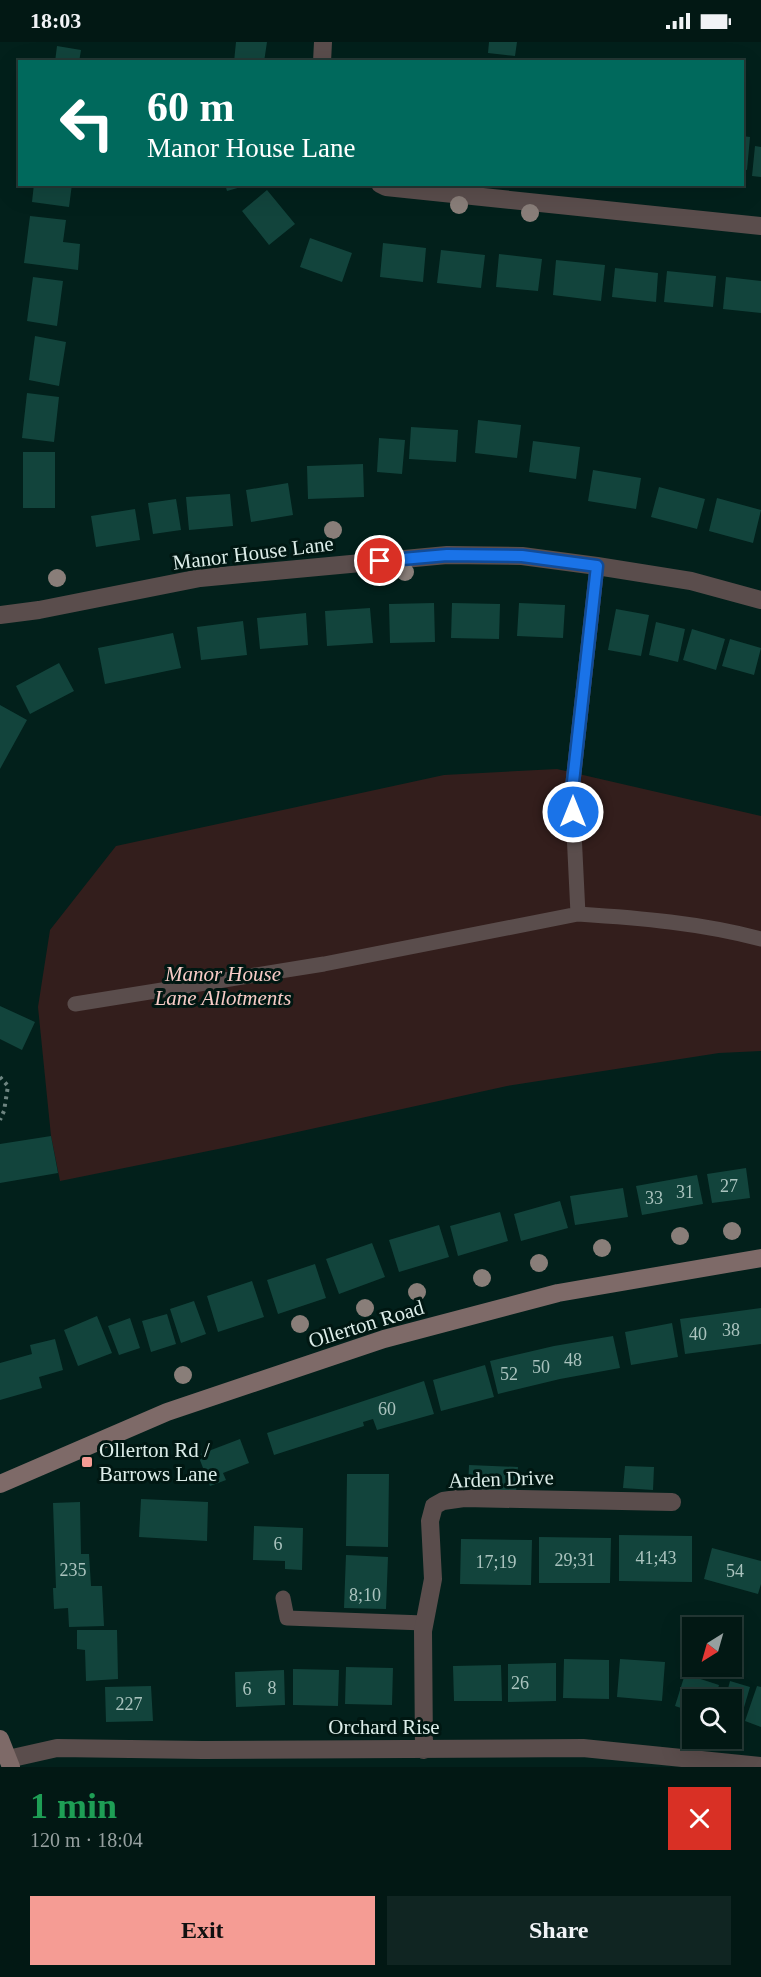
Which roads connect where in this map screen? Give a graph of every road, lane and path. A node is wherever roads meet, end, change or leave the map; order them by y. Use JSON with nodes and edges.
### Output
{"nodes":[{"id":1,"x":323,"y":42,"type":"edge"},
{"id":2,"x":322,"y":60,"type":"edge"},
{"id":3,"x":383,"y":186,"type":"edge"},
{"id":4,"x":761,"y":226,"type":"edge"},
{"id":5,"x":597,"y":566,"type":"junction"},
{"id":6,"x":761,"y":600,"type":"edge"},
{"id":7,"x":0,"y":615,"type":"edge"},
{"id":8,"x":578,"y":914,"type":"junction"},
{"id":9,"x":761,"y":939,"type":"edge"},
{"id":10,"x":75,"y":1004,"type":"dead end"},
{"id":11,"x":0,"y":1077,"type":"edge"},
{"id":12,"x":0,"y":1120,"type":"edge"},
{"id":13,"x":761,"y":1258,"type":"edge"},
{"id":14,"x":0,"y":1484,"type":"edge"},
{"id":15,"x":672,"y":1502,"type":"dead end"},
{"id":16,"x":283,"y":1598,"type":"dead end"},
{"id":17,"x":424,"y":1623,"type":"junction"},
{"id":18,"x":0,"y":1739,"type":"edge"},
{"id":19,"x":424,"y":1750,"type":"junction"},
{"id":20,"x":10,"y":1763,"type":"edge"},
{"id":21,"x":761,"y":1766,"type":"edge"}],
"edges":[{"from":1,"to":2,"type":"street"},
{"from":3,"to":4,"type":"street"},
{"from":5,"to":6,"type":"street","name":"Manor House Lane"},
{"from":5,"to":7,"type":"street","name":"Manor House Lane"},
{"from":5,"to":8,"type":"lane"},
{"from":8,"to":9,"type":"lane"},
{"from":8,"to":10,"type":"lane"},
{"from":11,"to":12,"type":"path"},
{"from":13,"to":14,"type":"street","name":"Ollerton Road"},
{"from":15,"to":17,"type":"street","name":"Arden Drive"},
{"from":16,"to":17,"type":"lane"},
{"from":17,"to":19,"type":"street","name":"Arden Drive"},
{"from":18,"to":20,"type":"street"},
{"from":19,"to":20,"type":"street","name":"Orchard Rise"},
{"from":19,"to":21,"type":"street","name":"Orchard Rise"}]}
